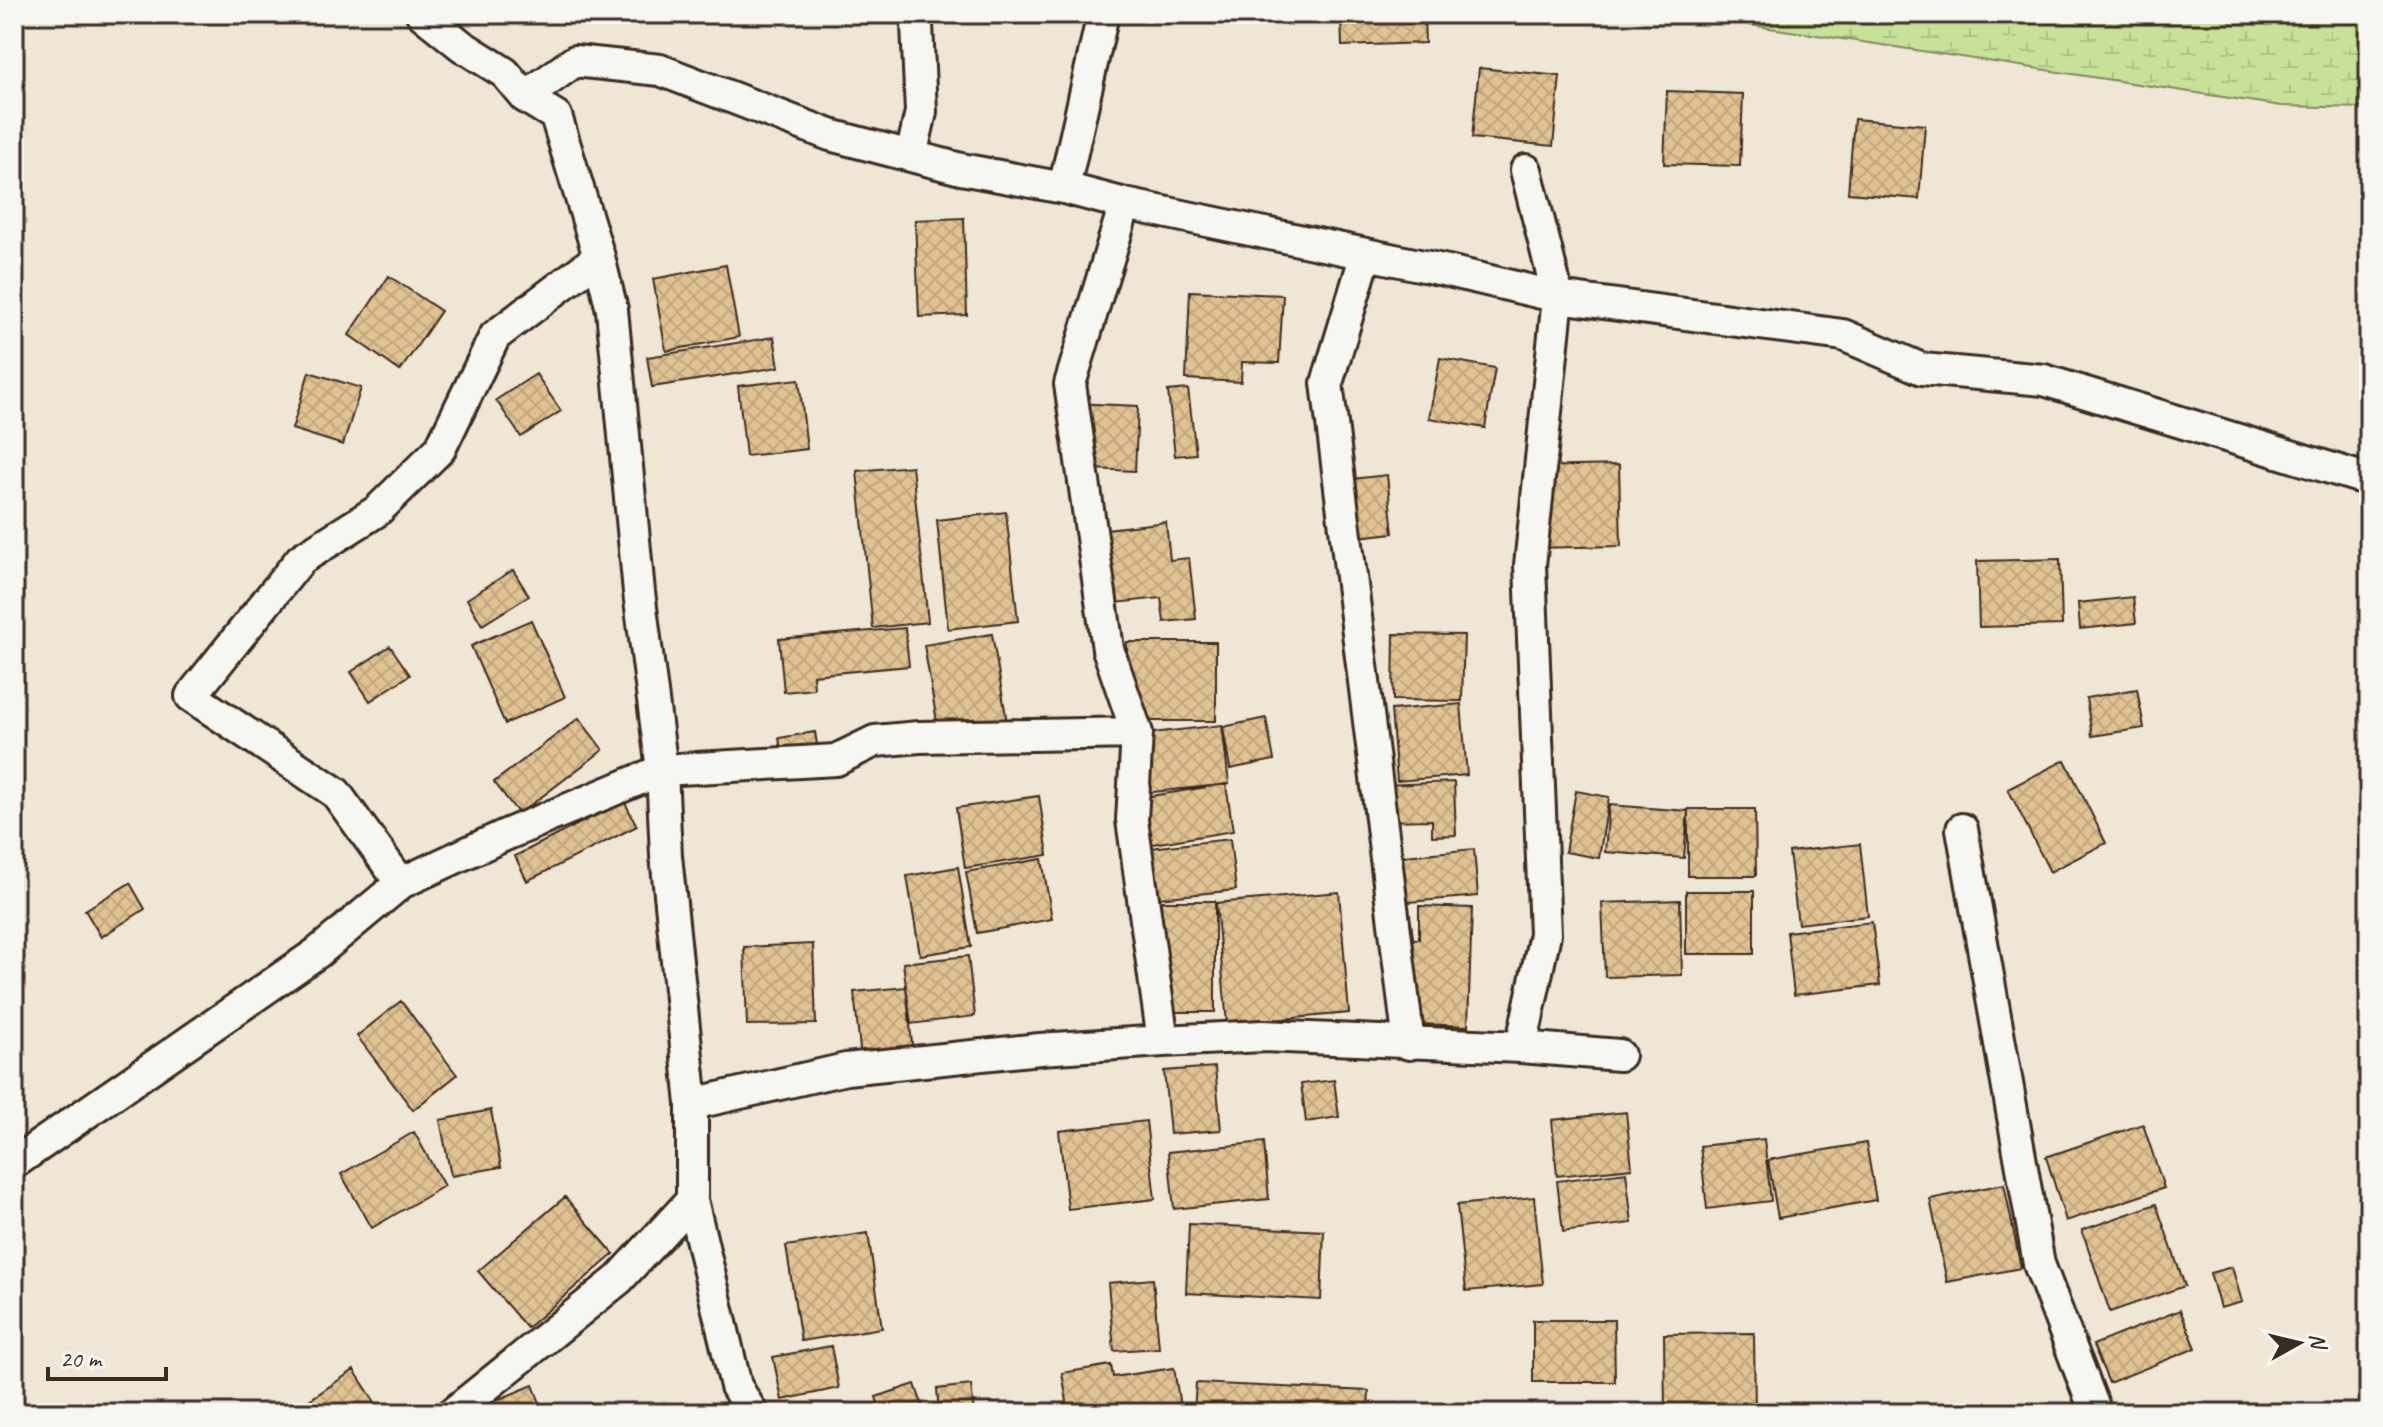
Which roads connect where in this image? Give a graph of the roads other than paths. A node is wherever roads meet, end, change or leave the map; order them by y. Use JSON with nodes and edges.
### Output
{"nodes":[{"id":1,"x":422,"y":14,"type":"edge"},
{"id":2,"x":1103,"y":14,"type":"edge"},
{"id":3,"x":917,"y":24,"type":"dead end"},
{"id":4,"x":525,"y":97,"type":"junction"},
{"id":5,"x":911,"y":156,"type":"junction"},
{"id":6,"x":1526,"y":170,"type":"dead end"},
{"id":7,"x":1064,"y":188,"type":"junction"},
{"id":8,"x":1125,"y":204,"type":"junction"},
{"id":9,"x":1366,"y":254,"type":"junction"},
{"id":10,"x":599,"y":257,"type":"junction"},
{"id":11,"x":1558,"y":297,"type":"junction"},
{"id":12,"x":2369,"y":480,"type":"edge"},
{"id":13,"x":1137,"y":733,"type":"junction"},
{"id":14,"x":662,"y":770,"type":"junction"},
{"id":15,"x":1962,"y":829,"type":"dead end"},
{"id":16,"x":401,"y":883,"type":"junction"},
{"id":17,"x":1163,"y":1041,"type":"junction"},
{"id":18,"x":1409,"y":1044,"type":"junction"},
{"id":19,"x":1521,"y":1047,"type":"junction"},
{"id":20,"x":1619,"y":1055,"type":"dead end"},
{"id":21,"x":692,"y":1104,"type":"junction"},
{"id":22,"x":14,"y":1163,"type":"edge"},
{"id":23,"x":692,"y":1200,"type":"junction"},
{"id":24,"x":453,"y":1413,"type":"edge"},
{"id":25,"x":752,"y":1413,"type":"edge"},
{"id":26,"x":2096,"y":1413,"type":"edge"}],
"edges":[{"from":1,"to":4,"type":"street"},
{"from":2,"to":7,"type":"street"},
{"from":3,"to":5,"type":"street"},
{"from":4,"to":5,"type":"street"},
{"from":4,"to":10,"type":"street"},
{"from":5,"to":7,"type":"street"},
{"from":6,"to":11,"type":"street"},
{"from":7,"to":8,"type":"street"},
{"from":8,"to":9,"type":"street"},
{"from":8,"to":13,"type":"street"},
{"from":9,"to":11,"type":"street"},
{"from":9,"to":18,"type":"street"},
{"from":10,"to":14,"type":"street"},
{"from":10,"to":16,"type":"street"},
{"from":11,"to":12,"type":"street"},
{"from":11,"to":19,"type":"street"},
{"from":13,"to":14,"type":"street"},
{"from":13,"to":17,"type":"street"},
{"from":14,"to":16,"type":"street"},
{"from":14,"to":21,"type":"street"},
{"from":15,"to":26,"type":"street"},
{"from":16,"to":22,"type":"street"},
{"from":17,"to":18,"type":"street"},
{"from":17,"to":21,"type":"street"},
{"from":18,"to":19,"type":"street"},
{"from":19,"to":20,"type":"street"},
{"from":21,"to":23,"type":"street"},
{"from":23,"to":24,"type":"street"},
{"from":23,"to":25,"type":"street"}]}
